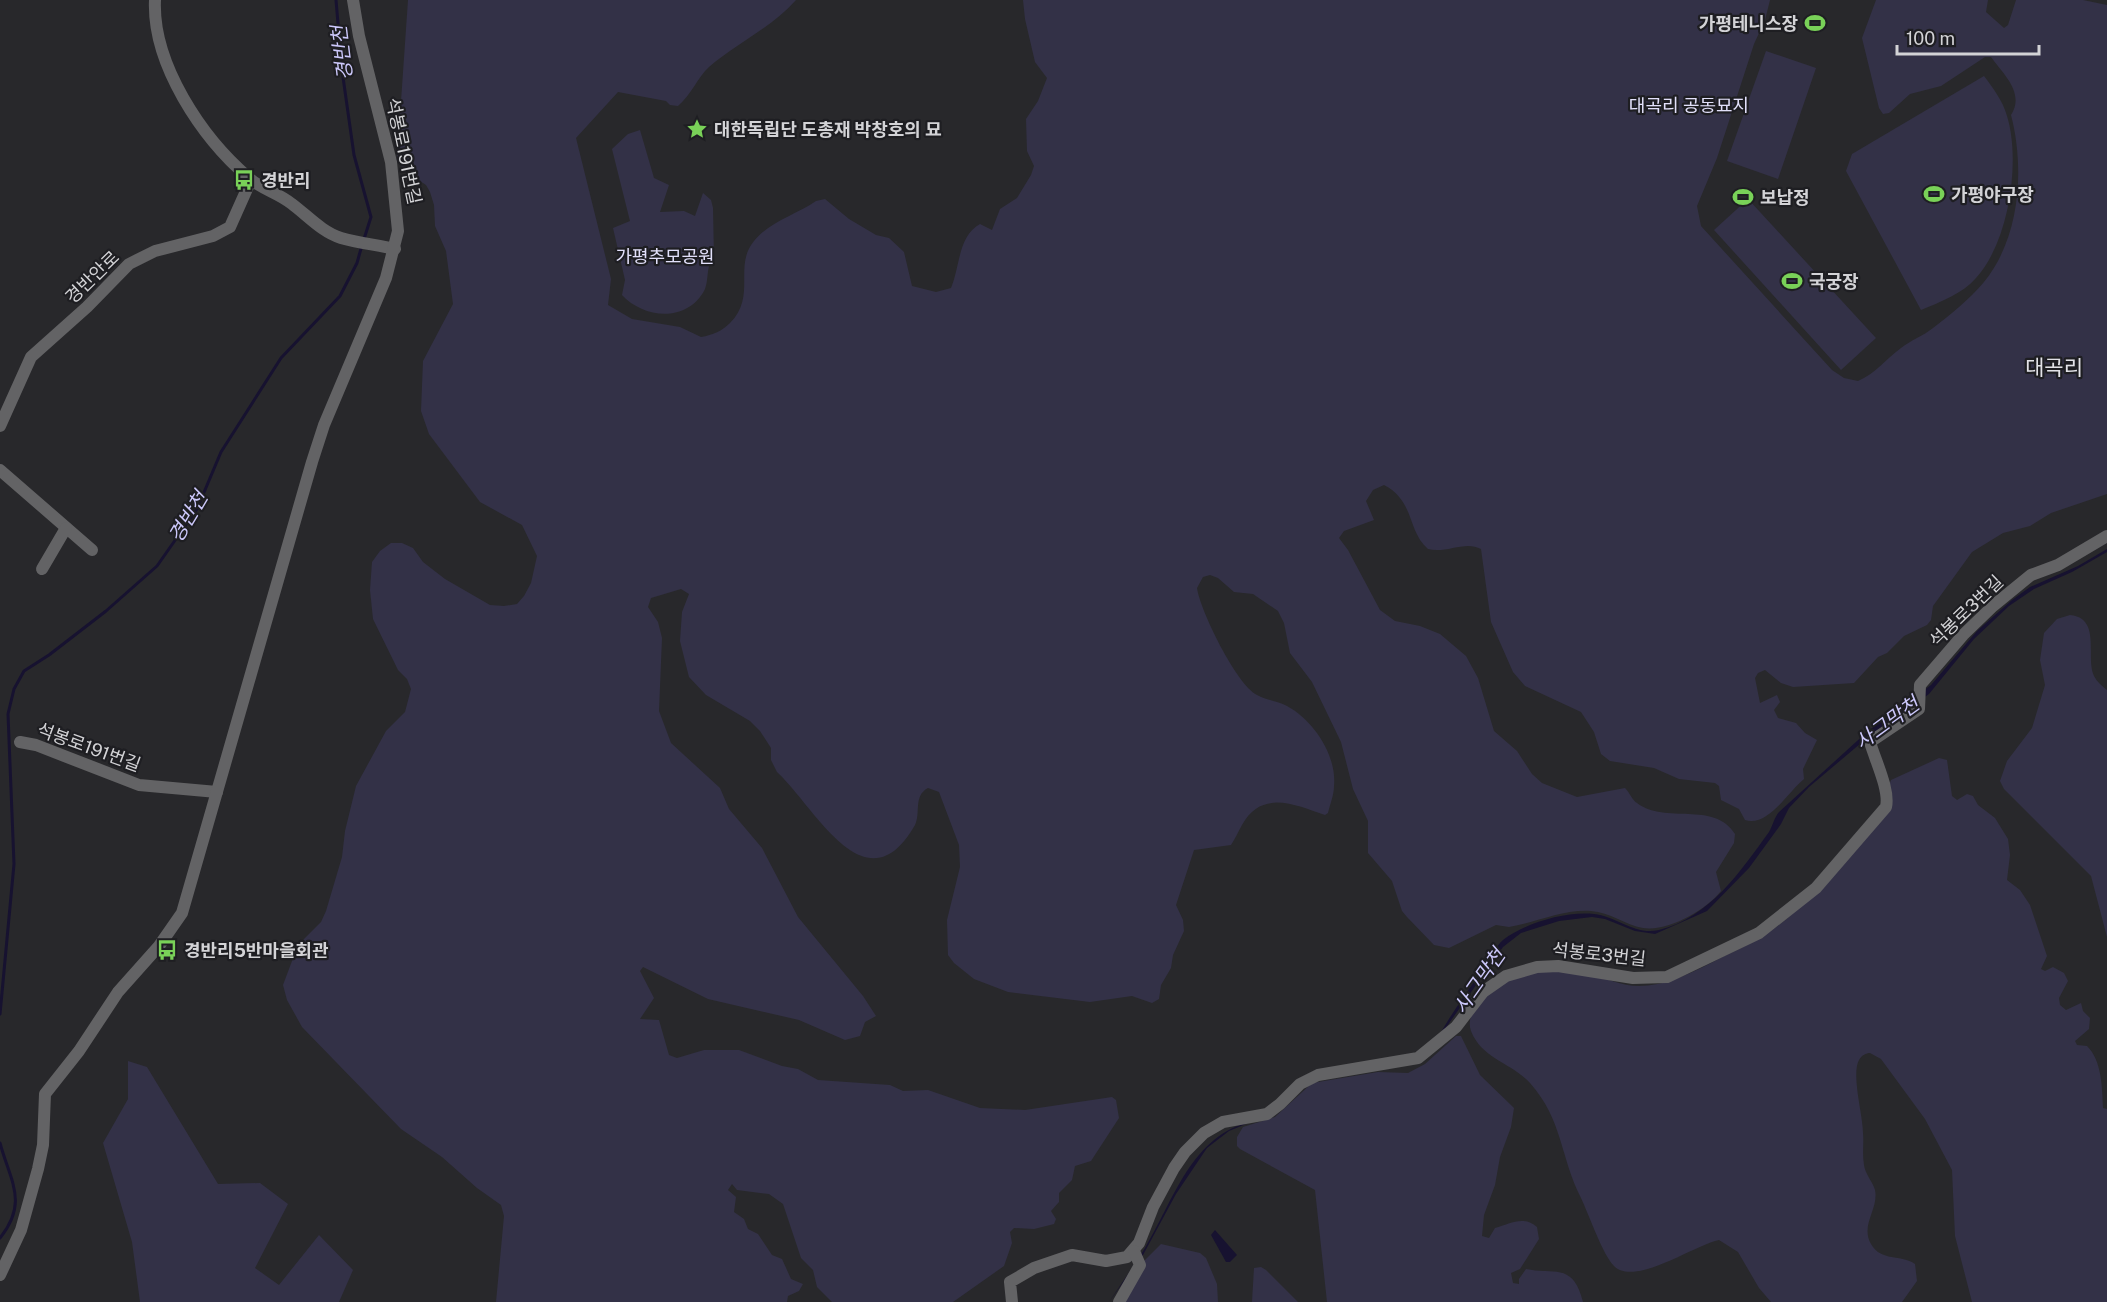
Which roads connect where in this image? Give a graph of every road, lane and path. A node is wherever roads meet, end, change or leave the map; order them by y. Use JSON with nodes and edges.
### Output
{"nodes":[{"id":1,"x":155,"y":0,"type":"edge"},
{"id":2,"x":353,"y":0,"type":"edge"},
{"id":3,"x":251,"y":180,"type":"junction"},
{"id":4,"x":390,"y":247,"type":"junction"},
{"id":5,"x":3,"y":411,"type":"edge"},
{"id":6,"x":0,"y":426,"type":"edge"},
{"id":7,"x":0,"y":470,"type":"edge"},
{"id":8,"x":66,"y":528,"type":"junction"},
{"id":9,"x":2107,"y":536,"type":"edge"},
{"id":10,"x":92,"y":550,"type":"dead end"},
{"id":11,"x":42,"y":569,"type":"dead end"},
{"id":12,"x":20,"y":742,"type":"dead end"},
{"id":13,"x":217,"y":792,"type":"junction"},
{"id":14,"x":1136,"y":1256,"type":"junction"},
{"id":15,"x":0,"y":1275,"type":"edge"},
{"id":16,"x":1012,"y":1302,"type":"edge"},
{"id":17,"x":1119,"y":1302,"type":"edge"}],
"edges":[{"from":1,"to":3,"type":"street"},
{"from":2,"to":4,"type":"street","name":"석봉로191번길"},
{"from":3,"to":4,"type":"street"},
{"from":3,"to":5,"type":"street","name":"경반안로"},
{"from":4,"to":13,"type":"street","name":"석봉로191번길"},
{"from":5,"to":6,"type":"street","name":"경반안로"},
{"from":7,"to":8,"type":"street"},
{"from":8,"to":10,"type":"street"},
{"from":8,"to":11,"type":"street"},
{"from":9,"to":14,"type":"street","name":"석봉로3번길"},
{"from":12,"to":13,"type":"street","name":"석봉로191번길"},
{"from":13,"to":15,"type":"street","name":"석봉로191번길"},
{"from":14,"to":16,"type":"street"},
{"from":14,"to":17,"type":"street","name":"석봉로3번길"}]}
